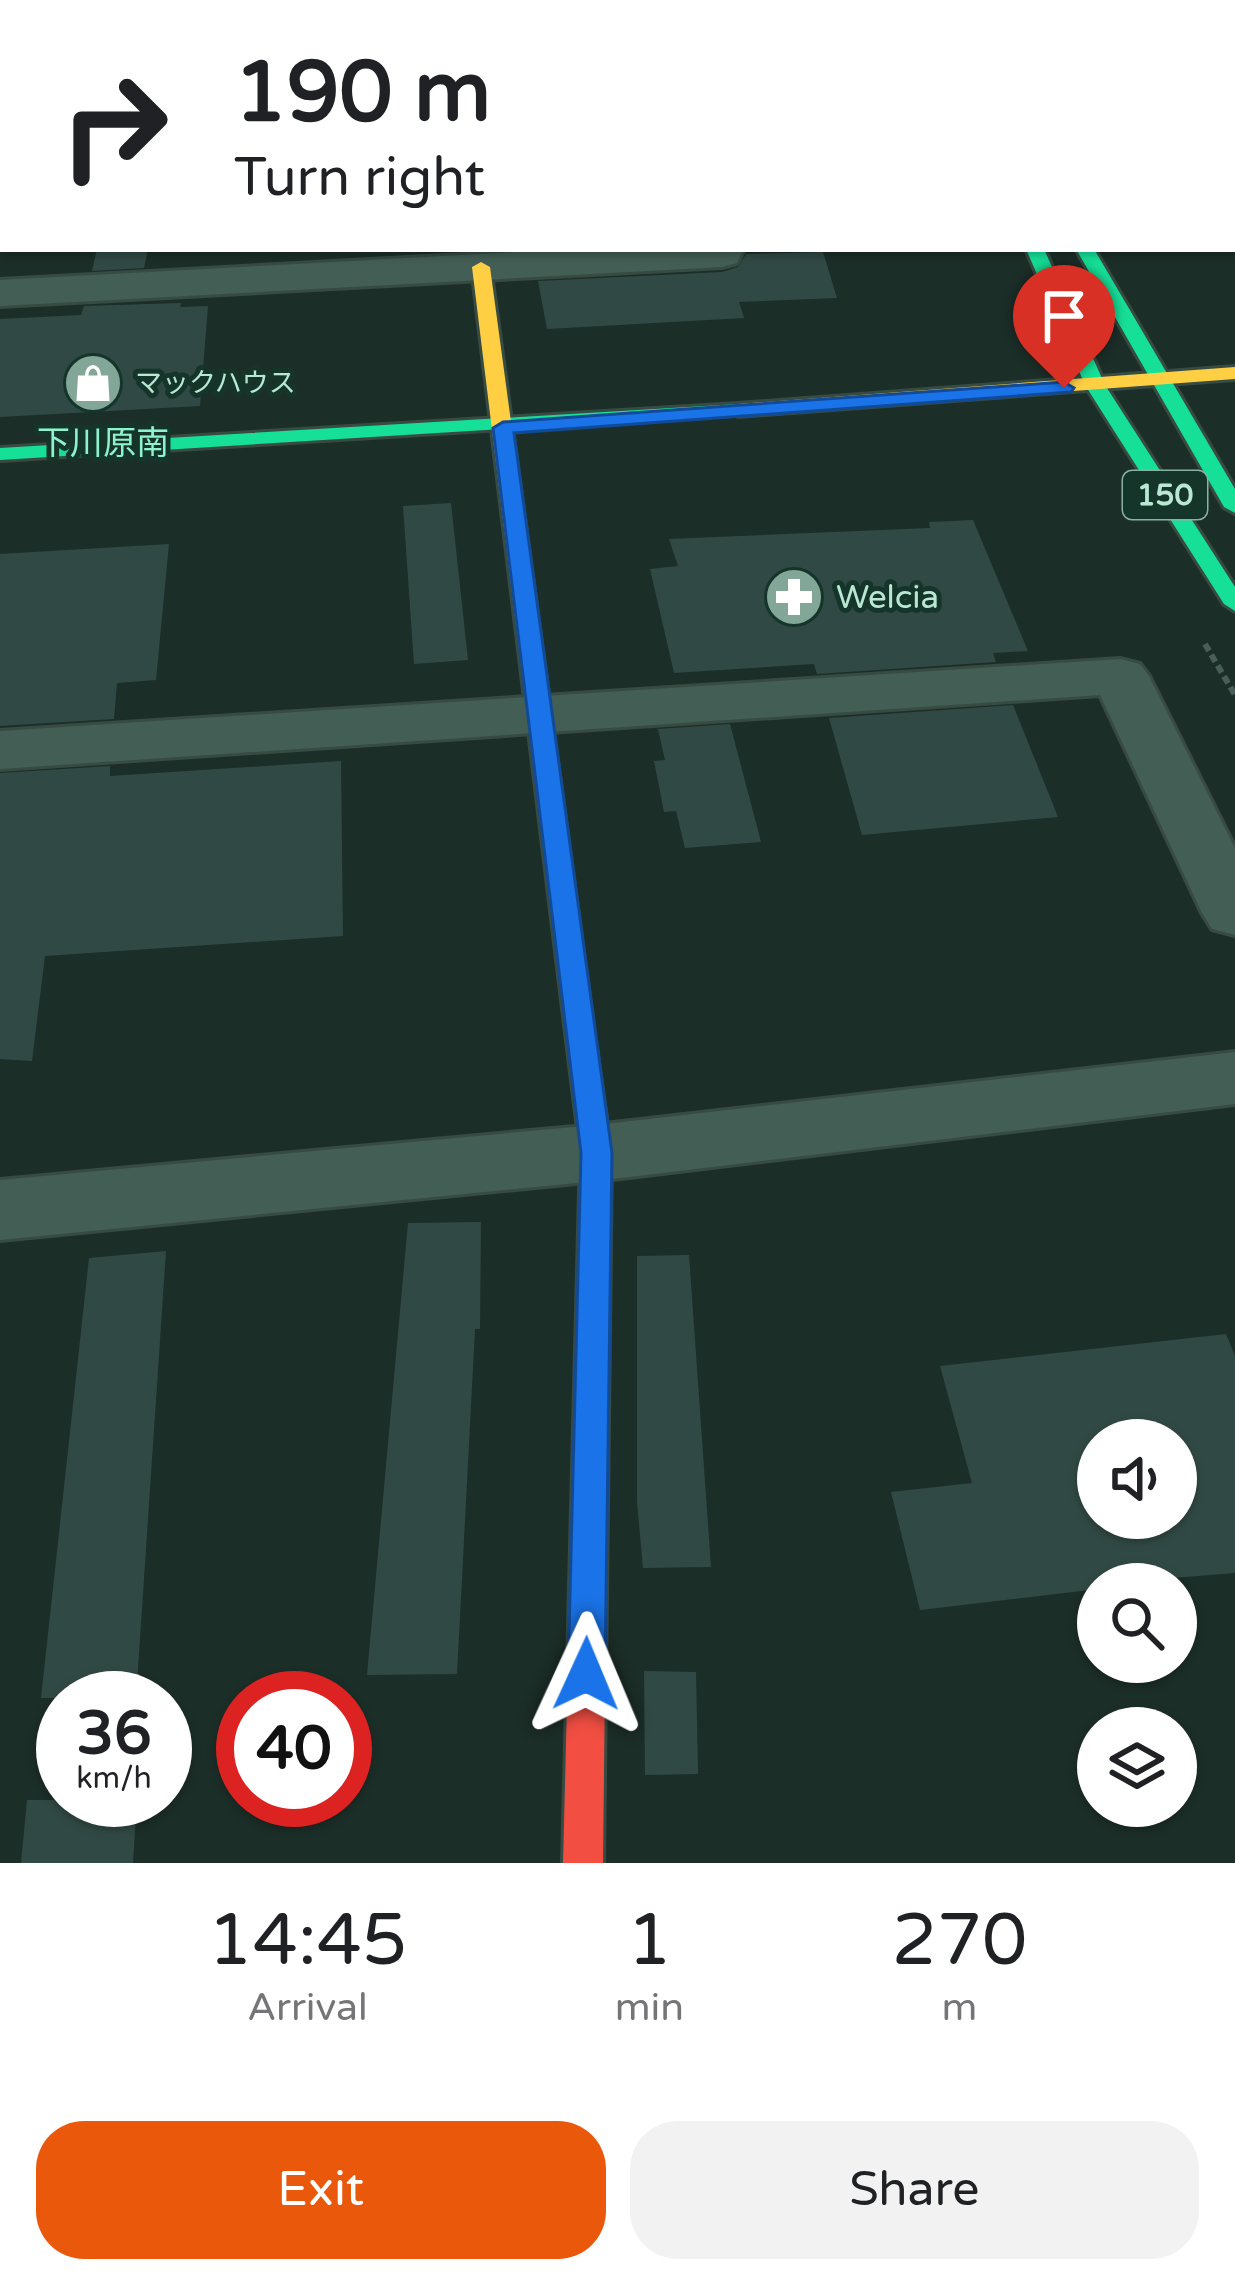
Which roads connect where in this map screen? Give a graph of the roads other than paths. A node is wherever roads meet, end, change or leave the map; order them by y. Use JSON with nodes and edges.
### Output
{"nodes":[{"id":1,"x":23,"y":252,"type":"edge"},
{"id":2,"x":722,"y":252,"type":"edge"},
{"id":3,"x":1036,"y":252,"type":"edge"},
{"id":4,"x":1087,"y":252,"type":"edge"},
{"id":5,"x":482,"y":267,"type":"junction"},
{"id":6,"x":0,"y":293,"type":"edge"},
{"id":7,"x":1235,"y":373,"type":"edge"},
{"id":8,"x":1161,"y":381,"type":"junction"},
{"id":9,"x":1095,"y":385,"type":"junction"},
{"id":10,"x":503,"y":428,"type":"junction"},
{"id":11,"x":0,"y":454,"type":"edge"},
{"id":12,"x":1235,"y":507,"type":"edge"},
{"id":13,"x":1235,"y":604,"type":"edge"},
{"id":14,"x":540,"y":716,"type":"junction"},
{"id":15,"x":0,"y":750,"type":"edge"},
{"id":16,"x":1235,"y":913,"type":"edge"},
{"id":17,"x":1235,"y":1078,"type":"edge"},
{"id":18,"x":596,"y":1153,"type":"junction"},
{"id":19,"x":0,"y":1210,"type":"edge"},
{"id":20,"x":583,"y":1863,"type":"edge"}],
"edges":[{"from":1,"to":6,"type":"street"},
{"from":2,"to":5,"type":"street"},
{"from":3,"to":9,"type":"main road","number":"150"},
{"from":4,"to":8,"type":"main road","number":"150"},
{"from":5,"to":6,"type":"street"},
{"from":5,"to":10,"type":"main road"},
{"from":7,"to":8,"type":"main road"},
{"from":8,"to":9,"type":"main road"},
{"from":8,"to":12,"type":"main road","number":"150"},
{"from":9,"to":10,"type":"main road"},
{"from":9,"to":13,"type":"main road","number":"150"},
{"from":10,"to":11,"type":"main road"},
{"from":10,"to":14,"type":"main road"},
{"from":14,"to":15,"type":"street"},
{"from":14,"to":16,"type":"street"},
{"from":14,"to":18,"type":"main road"},
{"from":17,"to":18,"type":"street"},
{"from":18,"to":19,"type":"street"},
{"from":18,"to":20,"type":"main road"}]}
